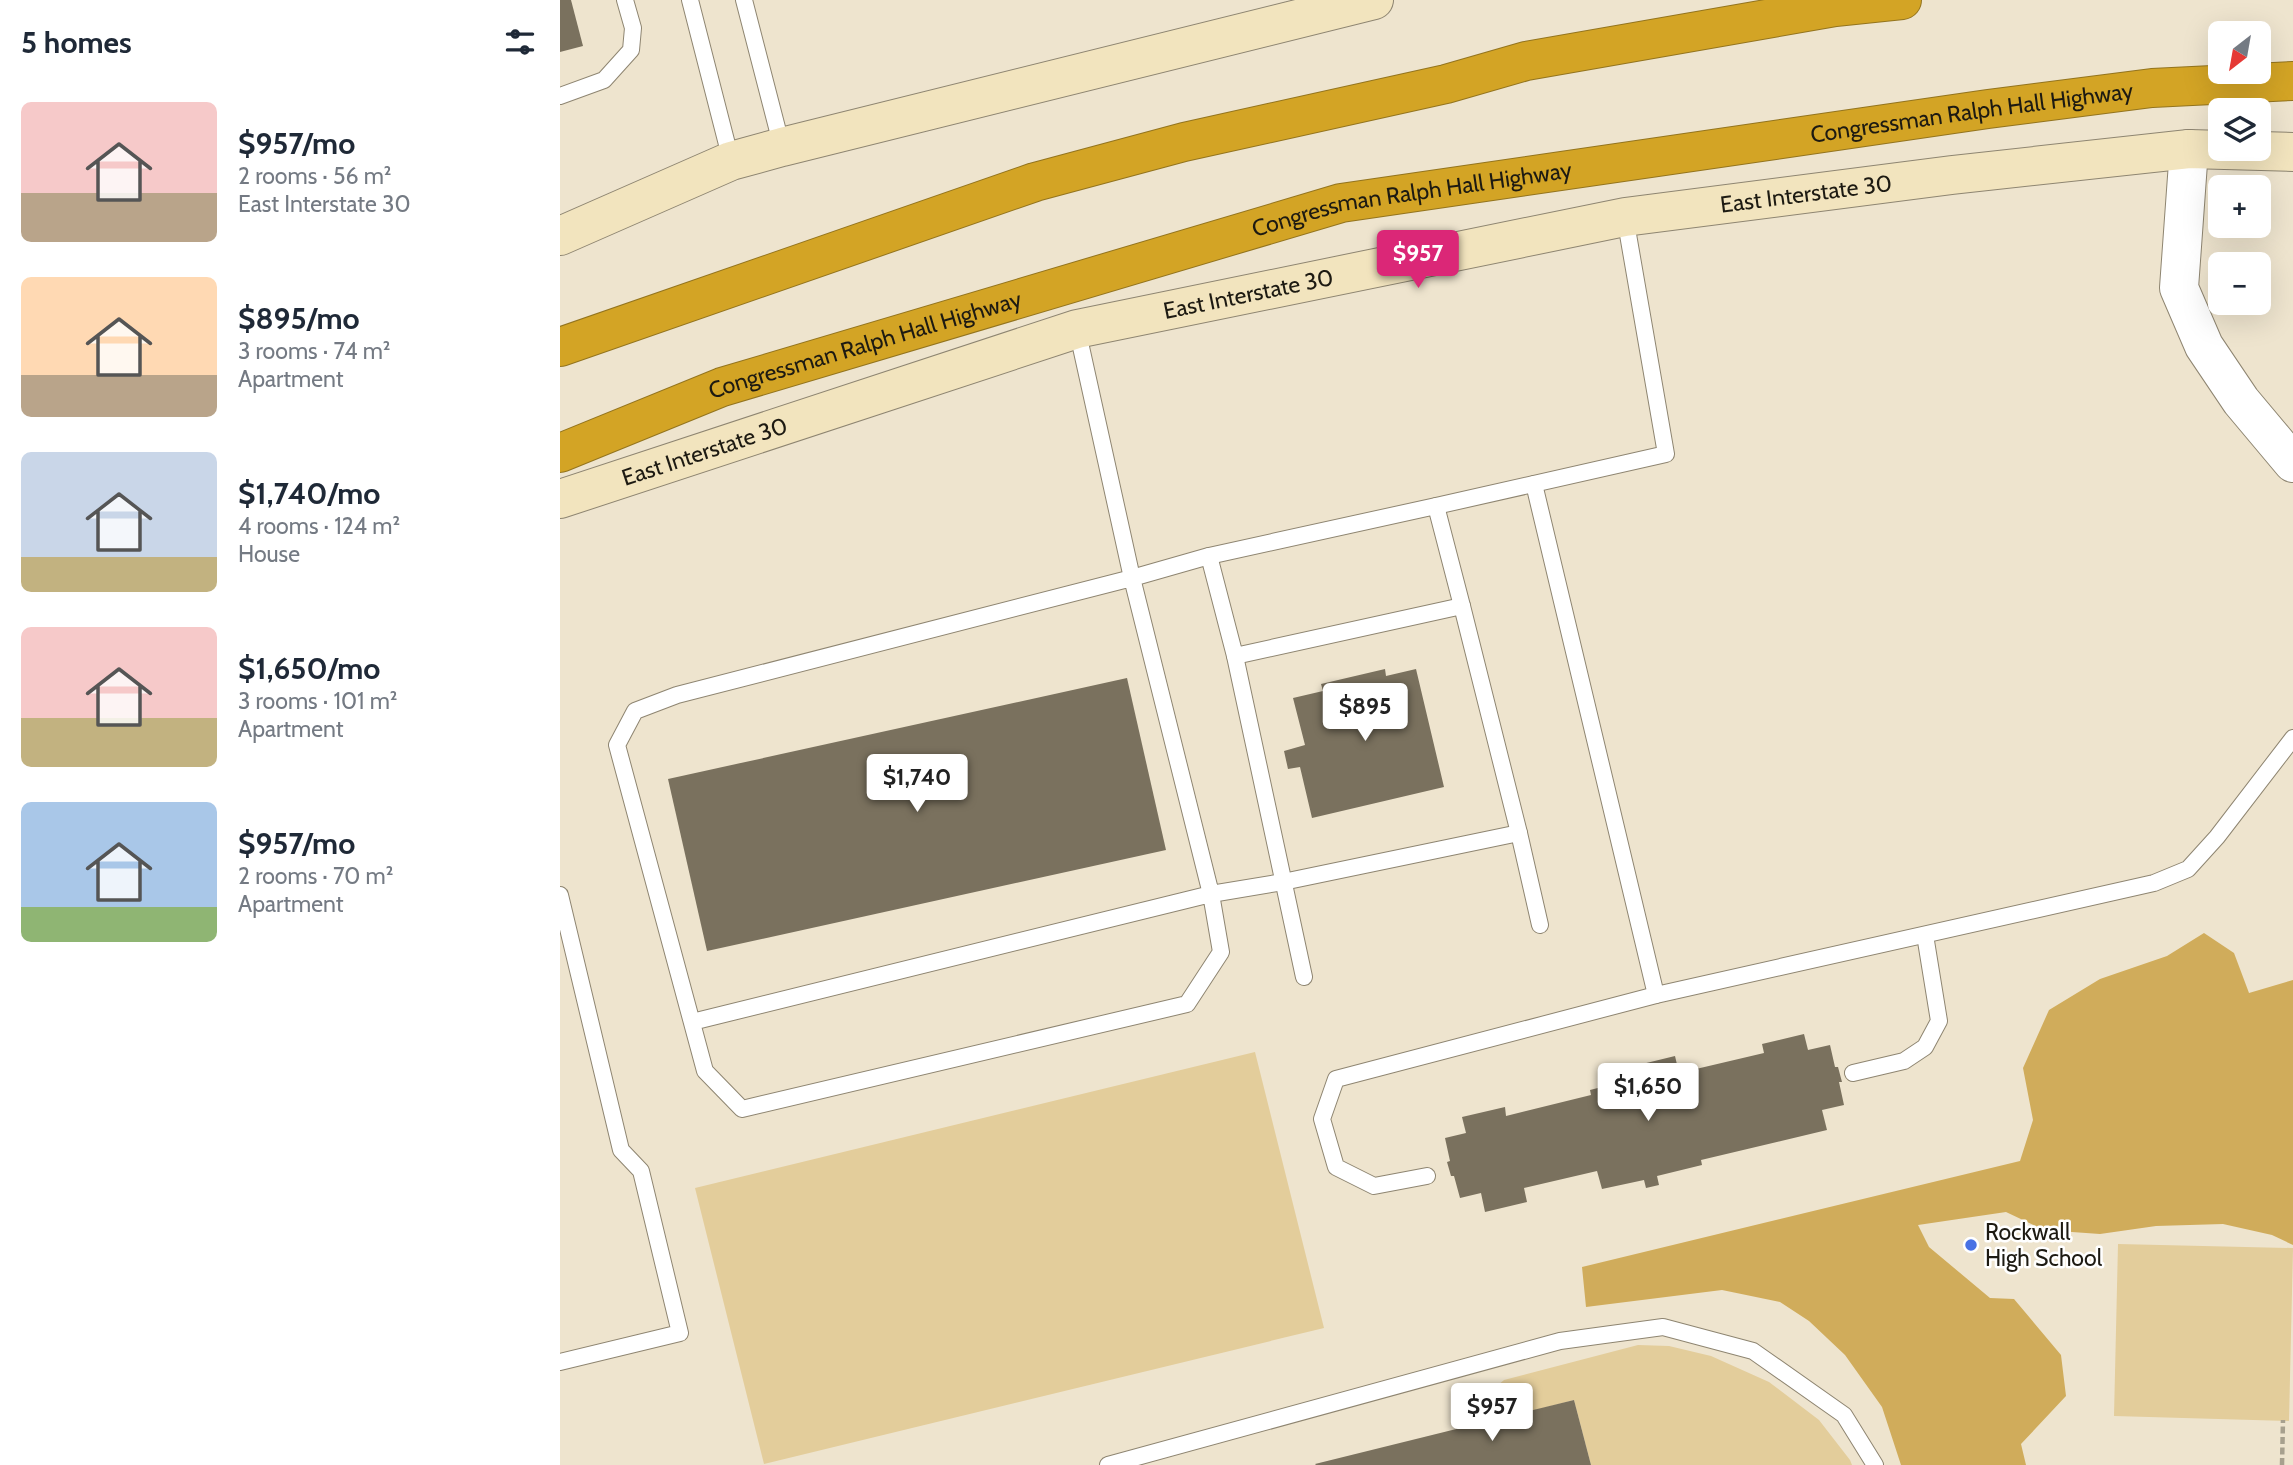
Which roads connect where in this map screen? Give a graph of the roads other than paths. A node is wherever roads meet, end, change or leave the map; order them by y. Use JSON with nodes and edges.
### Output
{"nodes":[{"id":1,"x":625,"y":0,"type":"edge"},
{"id":2,"x":690,"y":0,"type":"edge"},
{"id":3,"x":744,"y":0,"type":"edge"},
{"id":4,"x":1374,"y":0,"type":"edge"},
{"id":5,"x":1902,"y":0,"type":"edge"},
{"id":6,"x":2293,"y":82,"type":"edge"},
{"id":7,"x":560,"y":96,"type":"edge"},
{"id":8,"x":2293,"y":103,"type":"edge"},
{"id":9,"x":1989,"y":109,"type":"junction"},
{"id":10,"x":782,"y":146,"type":"junction"},
{"id":11,"x":2189,"y":149,"type":"junction"},
{"id":12,"x":2293,"y":152,"type":"edge"},
{"id":13,"x":731,"y":161,"type":"junction"},
{"id":14,"x":1625,"y":217,"type":"junction"},
{"id":15,"x":560,"y":236,"type":"edge"},
{"id":16,"x":1077,"y":329,"type":"junction"},
{"id":17,"x":560,"y":347,"type":"edge"},
{"id":18,"x":560,"y":453,"type":"edge"},
{"id":19,"x":2293,"y":463,"type":"edge"},
{"id":20,"x":1534,"y":484,"type":"junction"},
{"id":21,"x":560,"y":499,"type":"edge"},
{"id":22,"x":1436,"y":506,"type":"junction"},
{"id":23,"x":1209,"y":556,"type":"junction"},
{"id":24,"x":1132,"y":578,"type":"junction"},
{"id":25,"x":1462,"y":606,"type":"junction"},
{"id":26,"x":1234,"y":656,"type":"junction"},
{"id":27,"x":2293,"y":738,"type":"edge"},
{"id":28,"x":1519,"y":833,"type":"junction"},
{"id":29,"x":1283,"y":882,"type":"junction"},
{"id":30,"x":1211,"y":894,"type":"junction"},
{"id":31,"x":560,"y":895,"type":"edge"},
{"id":32,"x":1540,"y":925,"type":"dead end"},
{"id":33,"x":1925,"y":935,"type":"junction"},
{"id":34,"x":1304,"y":977,"type":"dead end"},
{"id":35,"x":1656,"y":995,"type":"junction"},
{"id":36,"x":692,"y":1022,"type":"junction"},
{"id":37,"x":1853,"y":1073,"type":"dead end"},
{"id":38,"x":1427,"y":1176,"type":"dead end"},
{"id":39,"x":560,"y":1362,"type":"edge"},
{"id":40,"x":1108,"y":1465,"type":"edge"},
{"id":41,"x":1875,"y":1465,"type":"edge"}],
"edges":[{"from":1,"to":7,"type":"lane"},
{"from":2,"to":13,"type":"lane"},
{"from":3,"to":10,"type":"lane"},
{"from":4,"to":10,"type":"main road"},
{"from":5,"to":17,"type":"highway"},
{"from":6,"to":9,"type":"highway","name":"Congressman Ralph Hall Highway"},
{"from":8,"to":9,"type":"highway"},
{"from":9,"to":18,"type":"highway","name":"Congressman Ralph Hall Highway"},
{"from":10,"to":13,"type":"main road"},
{"from":11,"to":12,"type":"main road","name":"East Interstate 30"},
{"from":11,"to":14,"type":"main road","name":"East Interstate 30"},
{"from":11,"to":19,"type":"street"},
{"from":13,"to":15,"type":"main road"},
{"from":14,"to":16,"type":"main road","name":"East Interstate 30"},
{"from":14,"to":20,"type":"lane"},
{"from":16,"to":21,"type":"main road","name":"East Interstate 30"},
{"from":16,"to":24,"type":"lane"},
{"from":20,"to":22,"type":"lane"},
{"from":20,"to":35,"type":"lane"},
{"from":22,"to":23,"type":"lane"},
{"from":22,"to":25,"type":"lane"},
{"from":23,"to":24,"type":"lane"},
{"from":23,"to":26,"type":"lane"},
{"from":24,"to":30,"type":"lane"},
{"from":24,"to":36,"type":"lane"},
{"from":25,"to":26,"type":"lane"},
{"from":25,"to":28,"type":"lane"},
{"from":26,"to":29,"type":"lane"},
{"from":27,"to":33,"type":"lane"},
{"from":28,"to":29,"type":"lane"},
{"from":28,"to":32,"type":"lane"},
{"from":29,"to":30,"type":"lane"},
{"from":29,"to":34,"type":"lane"},
{"from":30,"to":36,"type":"lane"},
{"from":30,"to":36,"type":"lane"},
{"from":31,"to":39,"type":"lane"},
{"from":33,"to":35,"type":"lane"},
{"from":33,"to":37,"type":"lane"},
{"from":35,"to":38,"type":"lane"},
{"from":40,"to":41,"type":"lane"}]}
